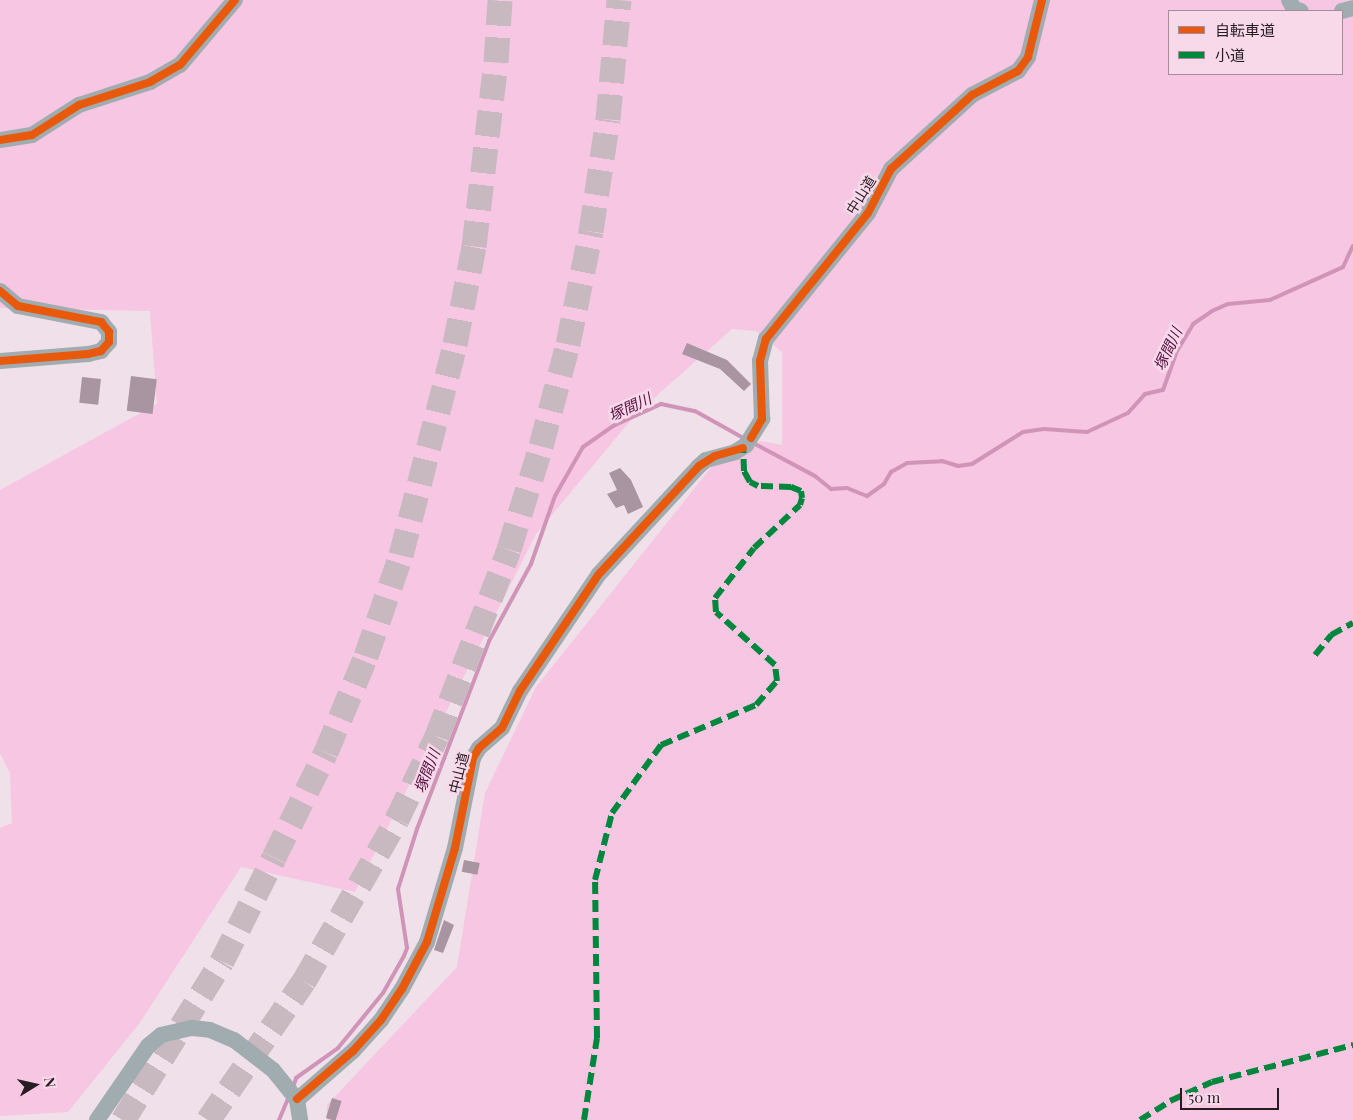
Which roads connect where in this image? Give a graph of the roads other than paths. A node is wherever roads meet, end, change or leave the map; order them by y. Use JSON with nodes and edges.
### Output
{"nodes":[{"id":1,"x":235,"y":0,"type":"edge"},
{"id":2,"x":1042,"y":0,"type":"edge"},
{"id":3,"x":1289,"y":0,"type":"edge"},
{"id":4,"x":1298,"y":10,"type":"edge"},
{"id":5,"x":0,"y":140,"type":"edge"},
{"id":6,"x":0,"y":291,"type":"edge"},
{"id":7,"x":0,"y":361,"type":"edge"},
{"id":8,"x":297,"y":1099,"type":"junction"},
{"id":9,"x":97,"y":1120,"type":"edge"},
{"id":10,"x":300,"y":1120,"type":"edge"}],
"edges":[{"from":1,"to":5,"type":"street"},
{"from":2,"to":8,"type":"street","name":"中山道"},
{"from":3,"to":4,"type":"street"},
{"from":6,"to":7,"type":"street"},
{"from":8,"to":9,"type":"street"},
{"from":8,"to":10,"type":"street"}]}
